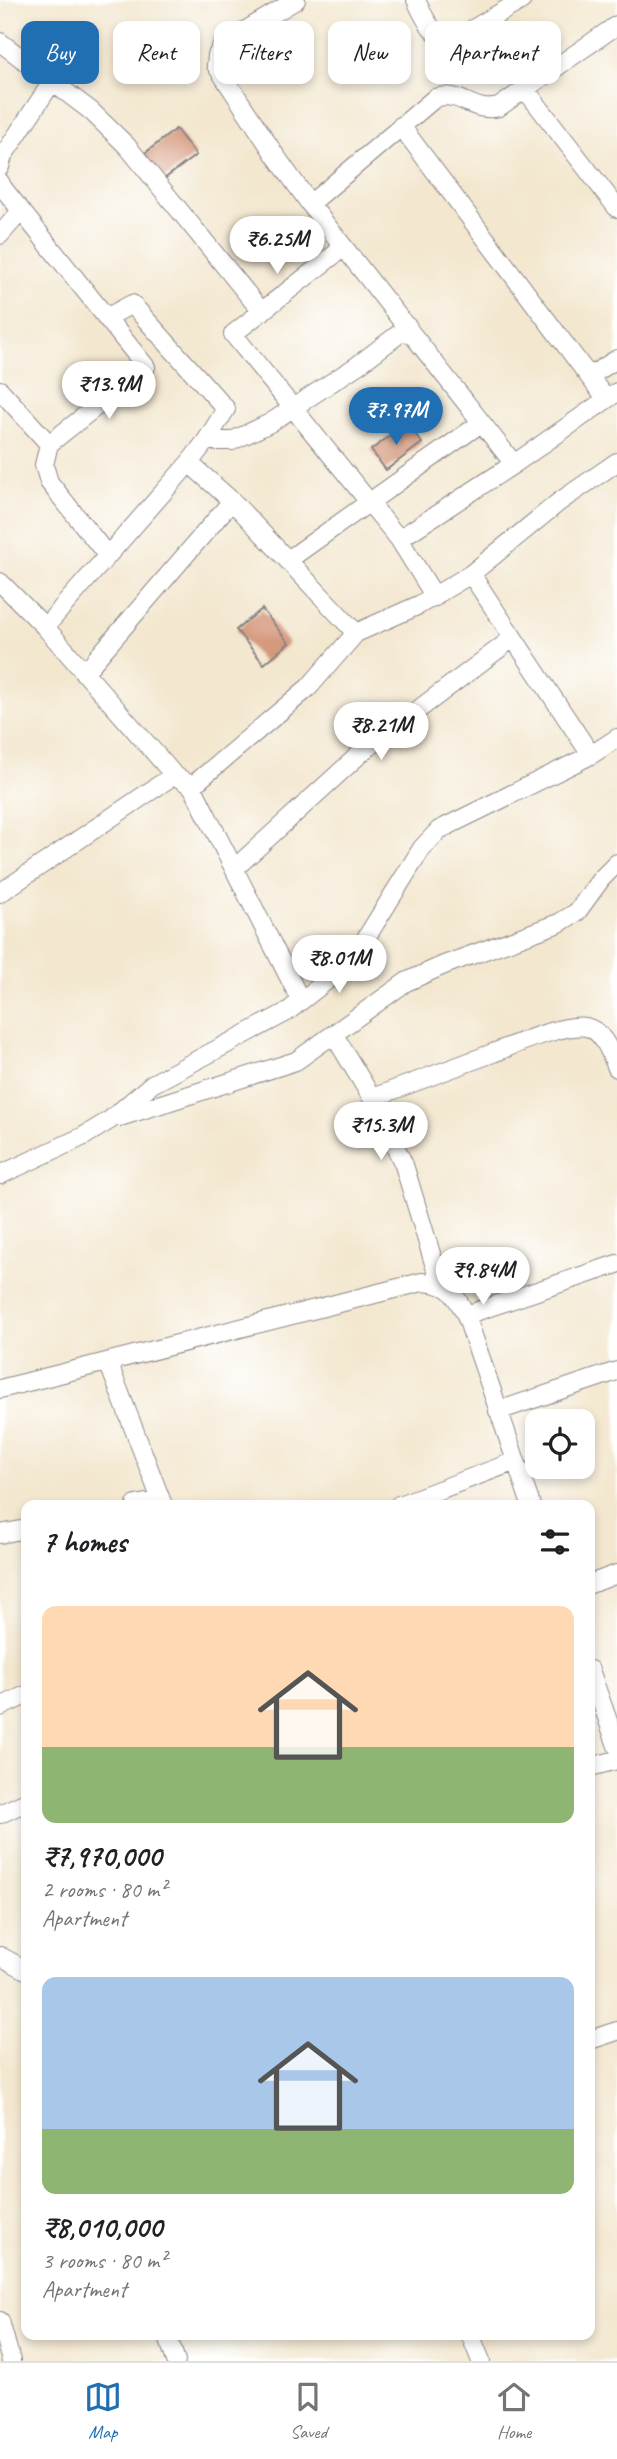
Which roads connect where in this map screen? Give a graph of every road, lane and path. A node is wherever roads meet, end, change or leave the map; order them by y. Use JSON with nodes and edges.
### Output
{"nodes":[{"id":1,"x":296,"y":0,"type":"edge"},
{"id":2,"x":416,"y":0,"type":"edge"},
{"id":3,"x":522,"y":0,"type":"edge"},
{"id":4,"x":266,"y":8,"type":"edge"},
{"id":5,"x":617,"y":25,"type":"edge"},
{"id":6,"x":0,"y":42,"type":"edge"},
{"id":7,"x":21,"y":58,"type":"edge"},
{"id":8,"x":51,"y":84,"type":"edge"},
{"id":9,"x":55,"y":84,"type":"edge"},
{"id":10,"x":525,"y":89,"type":"junction"},
{"id":11,"x":401,"y":126,"type":"junction"},
{"id":12,"x":0,"y":167,"type":"edge"},
{"id":13,"x":0,"y":181,"type":"edge"},
{"id":14,"x":310,"y":204,"type":"junction"},
{"id":15,"x":617,"y":208,"type":"edge"},
{"id":16,"x":21,"y":211,"type":"junction"},
{"id":17,"x":0,"y":235,"type":"edge"},
{"id":18,"x":344,"y":247,"type":"junction"},
{"id":19,"x":262,"y":312,"type":"junction"},
{"id":20,"x":106,"y":318,"type":"junction"},
{"id":21,"x":408,"y":327,"type":"junction"},
{"id":22,"x":617,"y":359,"type":"edge"},
{"id":23,"x":590,"y":376,"type":"junction"},
{"id":24,"x":0,"y":390,"type":"edge"},
{"id":25,"x":612,"y":396,"type":"edge"},
{"id":26,"x":292,"y":410,"type":"junction"},
{"id":27,"x":481,"y":423,"type":"junction"},
{"id":28,"x":206,"y":441,"type":"junction"},
{"id":29,"x":49,"y":444,"type":"junction"},
{"id":30,"x":617,"y":462,"type":"edge"},
{"id":31,"x":189,"y":463,"type":"junction"},
{"id":32,"x":514,"y":464,"type":"junction"},
{"id":33,"x":232,"y":501,"type":"junction"},
{"id":34,"x":368,"y":503,"type":"junction"},
{"id":35,"x":399,"y":539,"type":"junction"},
{"id":36,"x":107,"y":555,"type":"junction"},
{"id":37,"x":288,"y":560,"type":"junction"},
{"id":38,"x":471,"y":574,"type":"junction"},
{"id":39,"x":0,"y":582,"type":"edge"},
{"id":40,"x":435,"y":597,"type":"junction"},
{"id":41,"x":45,"y":627,"type":"junction"},
{"id":42,"x":356,"y":633,"type":"junction"},
{"id":43,"x":513,"y":638,"type":"junction"},
{"id":44,"x":84,"y":673,"type":"junction"},
{"id":45,"x":617,"y":738,"type":"edge"},
{"id":46,"x":591,"y":755,"type":"junction"},
{"id":47,"x":174,"y":775,"type":"junction"},
{"id":48,"x":192,"y":786,"type":"junction"},
{"id":49,"x":617,"y":863,"type":"edge"},
{"id":50,"x":234,"y":868,"type":"junction"},
{"id":51,"x":0,"y":893,"type":"edge"},
{"id":52,"x":301,"y":1001,"type":"junction"},
{"id":53,"x":334,"y":1035,"type":"junction"},
{"id":54,"x":617,"y":1068,"type":"edge"},
{"id":55,"x":372,"y":1098,"type":"junction"},
{"id":56,"x":110,"y":1120,"type":"junction"},
{"id":57,"x":0,"y":1175,"type":"edge"},
{"id":58,"x":617,"y":1264,"type":"edge"},
{"id":59,"x":440,"y":1283,"type":"junction"},
{"id":60,"x":466,"y":1315,"type":"junction"},
{"id":61,"x":108,"y":1362,"type":"junction"},
{"id":62,"x":617,"y":1371,"type":"edge"},
{"id":63,"x":0,"y":1389,"type":"edge"},
{"id":64,"x":498,"y":1411,"type":"junction"},
{"id":65,"x":516,"y":1461,"type":"junction"},
{"id":66,"x":161,"y":1500,"type":"edge"},
{"id":67,"x":412,"y":1500,"type":"edge"},
{"id":68,"x":529,"y":1500,"type":"edge"},
{"id":69,"x":21,"y":1529,"type":"edge"},
{"id":70,"x":0,"y":1534,"type":"edge"},
{"id":71,"x":617,"y":1574,"type":"edge"},
{"id":72,"x":595,"y":1582,"type":"edge"},
{"id":73,"x":595,"y":1684,"type":"edge"},
{"id":74,"x":21,"y":1697,"type":"edge"},
{"id":75,"x":0,"y":1707,"type":"edge"},
{"id":76,"x":617,"y":1746,"type":"edge"},
{"id":77,"x":617,"y":1760,"type":"edge"},
{"id":78,"x":595,"y":1766,"type":"edge"},
{"id":79,"x":21,"y":1804,"type":"edge"},
{"id":80,"x":0,"y":1814,"type":"edge"},
{"id":81,"x":0,"y":1956,"type":"edge"},
{"id":82,"x":21,"y":1967,"type":"edge"},
{"id":83,"x":617,"y":2031,"type":"edge"},
{"id":84,"x":595,"y":2038,"type":"edge"},
{"id":85,"x":0,"y":2321,"type":"edge"},
{"id":86,"x":169,"y":2340,"type":"edge"},
{"id":87,"x":472,"y":2340,"type":"edge"},
{"id":88,"x":12,"y":2361,"type":"edge"},
{"id":89,"x":176,"y":2361,"type":"edge"},
{"id":90,"x":481,"y":2361,"type":"edge"}],
"edges":[{"from":1,"to":4,"type":"street"},
{"from":2,"to":3,"type":"street"},
{"from":4,"to":14,"type":"street"},
{"from":5,"to":10,"type":"street"},
{"from":6,"to":7,"type":"street"},
{"from":8,"to":12,"type":"street"},
{"from":9,"to":19,"type":"street"},
{"from":10,"to":11,"type":"street"},
{"from":10,"to":15,"type":"street"},
{"from":11,"to":14,"type":"street"},
{"from":11,"to":23,"type":"street"},
{"from":13,"to":16,"type":"street"},
{"from":14,"to":18,"type":"street"},
{"from":16,"to":17,"type":"street"},
{"from":16,"to":20,"type":"street"},
{"from":18,"to":19,"type":"street"},
{"from":18,"to":21,"type":"street"},
{"from":19,"to":26,"type":"street"},
{"from":20,"to":28,"type":"street"},
{"from":20,"to":29,"type":"street"},
{"from":21,"to":26,"type":"street"},
{"from":21,"to":27,"type":"street"},
{"from":22,"to":23,"type":"street"},
{"from":23,"to":25,"type":"street"},
{"from":24,"to":29,"type":"street"},
{"from":25,"to":32,"type":"street"},
{"from":26,"to":28,"type":"street"},
{"from":26,"to":34,"type":"street"},
{"from":27,"to":32,"type":"street"},
{"from":27,"to":34,"type":"street"},
{"from":28,"to":31,"type":"street"},
{"from":29,"to":36,"type":"street"},
{"from":30,"to":38,"type":"street"},
{"from":31,"to":33,"type":"street"},
{"from":31,"to":36,"type":"street"},
{"from":32,"to":35,"type":"street"},
{"from":33,"to":37,"type":"street"},
{"from":33,"to":44,"type":"street"},
{"from":34,"to":35,"type":"street"},
{"from":34,"to":37,"type":"street"},
{"from":35,"to":40,"type":"street"},
{"from":36,"to":41,"type":"street"},
{"from":37,"to":42,"type":"street"},
{"from":38,"to":40,"type":"street"},
{"from":38,"to":43,"type":"street"},
{"from":39,"to":41,"type":"street"},
{"from":40,"to":42,"type":"street"},
{"from":41,"to":44,"type":"street"},
{"from":42,"to":48,"type":"street"},
{"from":43,"to":46,"type":"street"},
{"from":43,"to":50,"type":"street"},
{"from":44,"to":47,"type":"street"},
{"from":45,"to":46,"type":"street"},
{"from":46,"to":52,"type":"street"},
{"from":47,"to":48,"type":"street"},
{"from":47,"to":51,"type":"street"},
{"from":48,"to":50,"type":"street"},
{"from":49,"to":53,"type":"street"},
{"from":50,"to":52,"type":"street"},
{"from":52,"to":56,"type":"street"},
{"from":53,"to":55,"type":"street"},
{"from":53,"to":56,"type":"street"},
{"from":54,"to":55,"type":"street"},
{"from":55,"to":59,"type":"street"},
{"from":56,"to":57,"type":"street"},
{"from":58,"to":60,"type":"street"},
{"from":59,"to":60,"type":"street"},
{"from":59,"to":61,"type":"street"},
{"from":60,"to":64,"type":"street"},
{"from":61,"to":63,"type":"street"},
{"from":61,"to":66,"type":"street"},
{"from":62,"to":64,"type":"street"},
{"from":64,"to":65,"type":"street"},
{"from":65,"to":67,"type":"street"},
{"from":65,"to":68,"type":"street"},
{"from":69,"to":70,"type":"street"},
{"from":71,"to":72,"type":"street"},
{"from":73,"to":76,"type":"street"},
{"from":74,"to":75,"type":"street"},
{"from":77,"to":78,"type":"street"},
{"from":79,"to":80,"type":"street"},
{"from":81,"to":82,"type":"street"},
{"from":83,"to":84,"type":"street"},
{"from":85,"to":88,"type":"street"},
{"from":86,"to":89,"type":"street"},
{"from":87,"to":90,"type":"street"}]}
